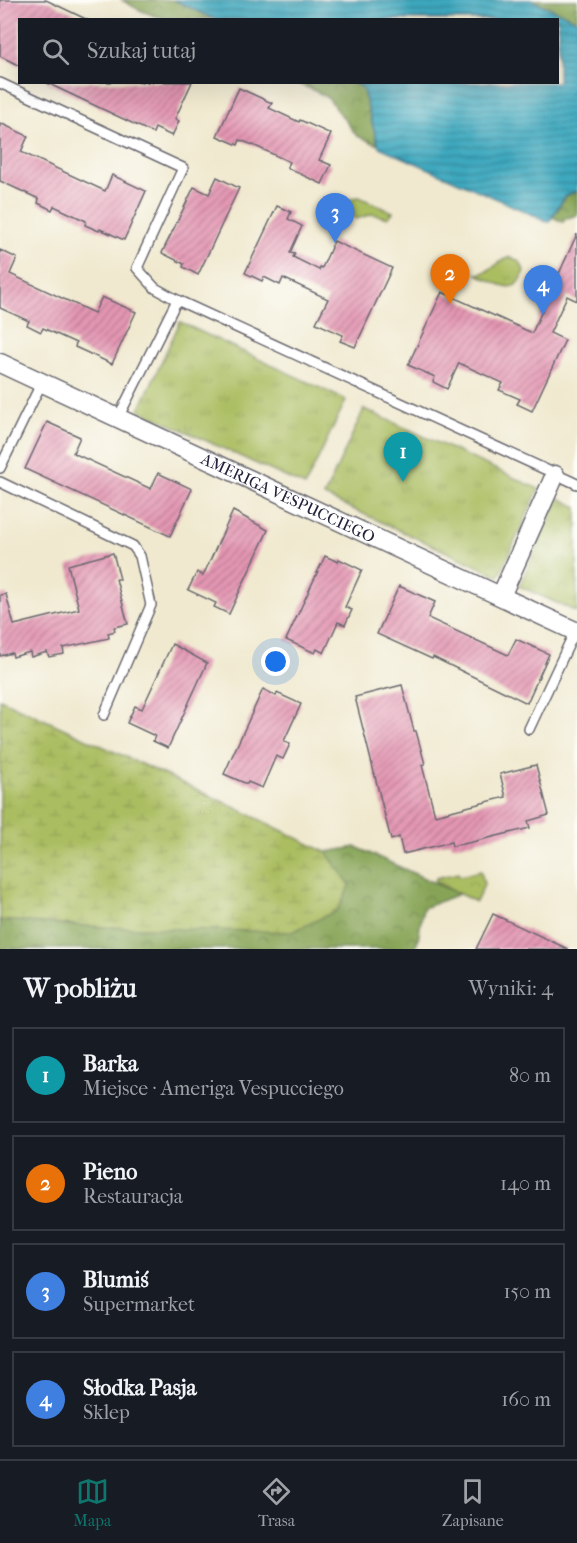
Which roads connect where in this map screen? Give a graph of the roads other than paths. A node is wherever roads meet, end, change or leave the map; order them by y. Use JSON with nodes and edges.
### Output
{"nodes":[{"id":1,"x":0,"y":83,"type":"edge"},
{"id":2,"x":177,"y":300,"type":"junction"},
{"id":3,"x":0,"y":363,"type":"edge"},
{"id":4,"x":41,"y":384,"type":"junction"},
{"id":5,"x":118,"y":418,"type":"junction"},
{"id":6,"x":0,"y":468,"type":"edge"},
{"id":7,"x":555,"y":475,"type":"junction"},
{"id":8,"x":0,"y":482,"type":"edge"},
{"id":9,"x":577,"y":484,"type":"edge"},
{"id":10,"x":501,"y":596,"type":"junction"},
{"id":11,"x":576,"y":632,"type":"edge"},
{"id":12,"x":104,"y":715,"type":"dead end"},
{"id":13,"x":529,"y":729,"type":"dead end"}],
"edges":[{"from":1,"to":2,"type":"lane"},
{"from":2,"to":5,"type":"lane"},
{"from":2,"to":7,"type":"lane"},
{"from":3,"to":4,"type":"street","name":"AMERIGA VESPUCCIEGO"},
{"from":4,"to":5,"type":"street","name":"AMERIGA VESPUCCIEGO"},
{"from":4,"to":6,"type":"lane"},
{"from":5,"to":10,"type":"street","name":"AMERIGA VESPUCCIEGO"},
{"from":7,"to":9,"type":"lane"},
{"from":7,"to":10,"type":"street"},
{"from":8,"to":12,"type":"lane"},
{"from":10,"to":11,"type":"street","name":"AMERIGA VESPUCCIEGO"},
{"from":11,"to":13,"type":"lane"}]}
